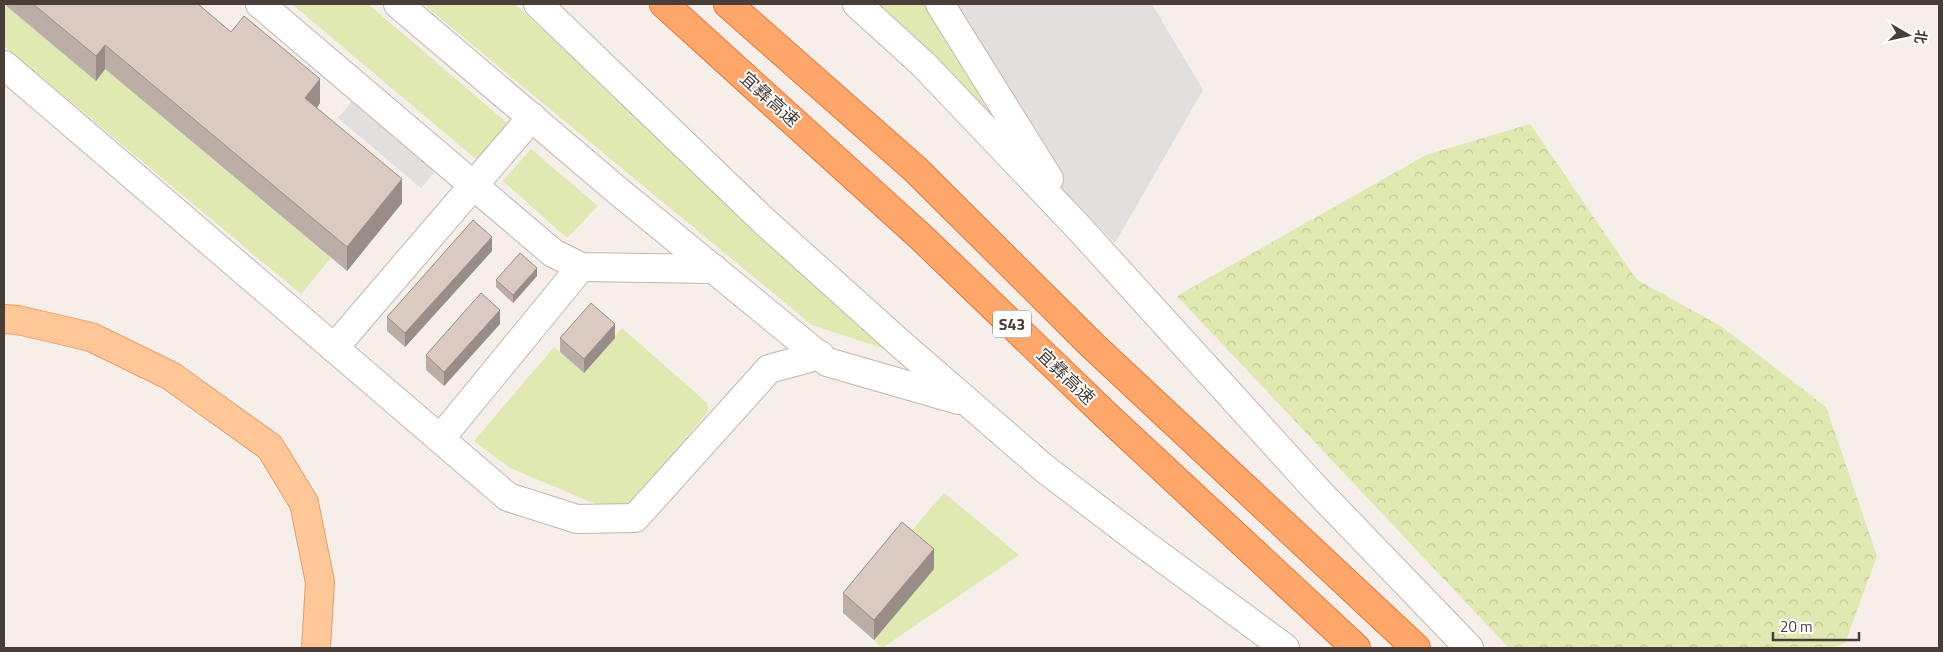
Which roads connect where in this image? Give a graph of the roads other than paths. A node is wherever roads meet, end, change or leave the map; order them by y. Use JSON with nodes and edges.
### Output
{"nodes":[{"id":1,"x":260,"y":4,"type":"edge"},
{"id":2,"x":398,"y":4,"type":"edge"},
{"id":3,"x":538,"y":4,"type":"edge"},
{"id":4,"x":664,"y":4,"type":"edge"},
{"id":5,"x":728,"y":4,"type":"edge"},
{"id":6,"x":857,"y":4,"type":"edge"},
{"id":7,"x":940,"y":4,"type":"edge"},
{"id":8,"x":4,"y":65,"type":"edge"},
{"id":9,"x":532,"y":117,"type":"junction"},
{"id":10,"x":474,"y":185,"type":"junction"},
{"id":11,"x":1080,"y":229,"type":"junction"},
{"id":12,"x":582,"y":267,"type":"junction"},
{"id":13,"x":714,"y":269,"type":"junction"},
{"id":14,"x":4,"y":319,"type":"edge"},
{"id":15,"x":334,"y":348,"type":"junction"},
{"id":16,"x":820,"y":356,"type":"junction"},
{"id":17,"x":968,"y":402,"type":"junction"},
{"id":18,"x":440,"y":439,"type":"junction"},
{"id":19,"x":316,"y":648,"type":"edge"},
{"id":20,"x":1285,"y":648,"type":"edge"},
{"id":21,"x":1356,"y":648,"type":"edge"},
{"id":22,"x":1416,"y":648,"type":"edge"},
{"id":23,"x":1469,"y":648,"type":"edge"}],
"edges":[{"from":1,"to":10,"type":"lane"},
{"from":2,"to":9,"type":"lane"},
{"from":3,"to":17,"type":"lane"},
{"from":4,"to":21,"type":"highway","name":"宜彝高速","number":"S43"},
{"from":5,"to":22,"type":"highway","number":"S43"},
{"from":6,"to":11,"type":"lane"},
{"from":7,"to":11,"type":"lane"},
{"from":8,"to":15,"type":"lane"},
{"from":9,"to":10,"type":"lane"},
{"from":9,"to":13,"type":"lane"},
{"from":10,"to":12,"type":"lane"},
{"from":10,"to":15,"type":"lane"},
{"from":11,"to":23,"type":"lane"},
{"from":12,"to":13,"type":"lane"},
{"from":12,"to":18,"type":"lane"},
{"from":13,"to":16,"type":"lane"},
{"from":14,"to":19,"type":"main road"},
{"from":15,"to":18,"type":"lane"},
{"from":16,"to":17,"type":"lane"},
{"from":16,"to":18,"type":"lane"},
{"from":17,"to":20,"type":"lane"}]}
